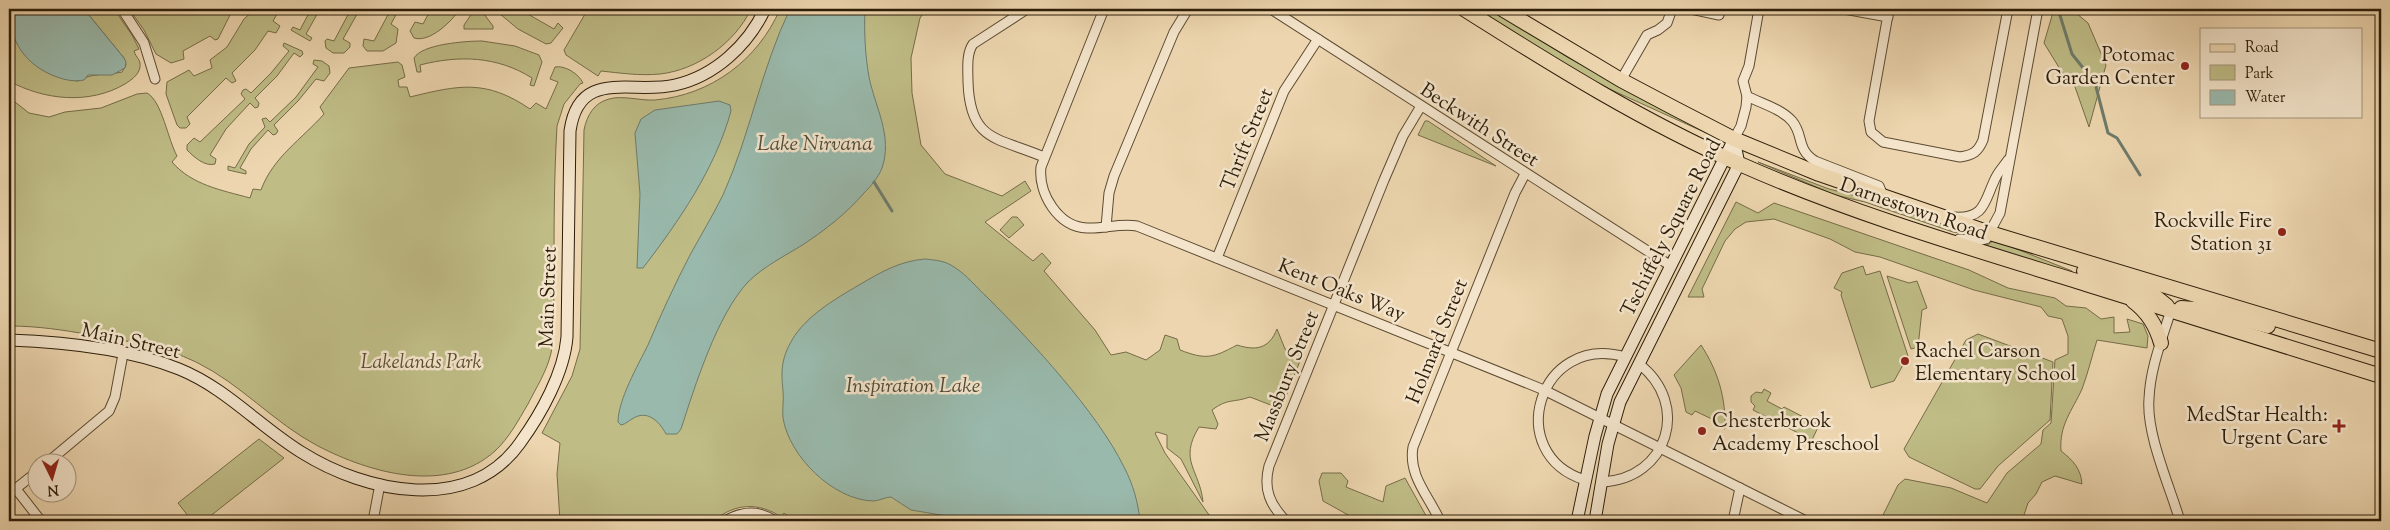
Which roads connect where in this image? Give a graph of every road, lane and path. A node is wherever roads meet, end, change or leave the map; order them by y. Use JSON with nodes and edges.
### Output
{"nodes":[{"id":1,"x":122,"y":9,"type":"edge"},
{"id":2,"x":765,"y":9,"type":"edge"},
{"id":3,"x":1027,"y":9,"type":"edge"},
{"id":4,"x":1104,"y":9,"type":"edge"},
{"id":5,"x":1188,"y":9,"type":"edge"},
{"id":6,"x":1271,"y":9,"type":"edge"},
{"id":7,"x":1464,"y":9,"type":"edge"},
{"id":8,"x":1502,"y":9,"type":"edge"},
{"id":9,"x":1672,"y":9,"type":"edge"},
{"id":10,"x":1691,"y":9,"type":"edge"},
{"id":11,"x":1720,"y":9,"type":"edge"},
{"id":12,"x":1759,"y":9,"type":"edge"},
{"id":13,"x":1844,"y":9,"type":"edge"},
{"id":14,"x":2008,"y":9,"type":"edge"},
{"id":15,"x":2038,"y":9,"type":"edge"},
{"id":16,"x":1889,"y":13,"type":"edge"},
{"id":17,"x":1318,"y":39,"type":"junction"},
{"id":18,"x":155,"y":79,"type":"dead end"},
{"id":19,"x":1621,"y":80,"type":"junction"},
{"id":20,"x":1747,"y":96,"type":"junction"},
{"id":21,"x":1421,"y":106,"type":"junction"},
{"id":22,"x":1734,"y":139,"type":"junction"},
{"id":23,"x":1044,"y":156,"type":"junction"},
{"id":24,"x":1725,"y":157,"type":"junction"},
{"id":25,"x":2010,"y":158,"type":"junction"},
{"id":26,"x":1739,"y":164,"type":"junction"},
{"id":27,"x":1525,"y":174,"type":"junction"},
{"id":28,"x":1884,"y":198,"type":"junction"},
{"id":29,"x":1938,"y":216,"type":"junction"},
{"id":30,"x":1106,"y":227,"type":"junction"},
{"id":31,"x":1990,"y":233,"type":"junction"},
{"id":32,"x":1934,"y":237,"type":"junction"},
{"id":33,"x":2056,"y":253,"type":"junction"},
{"id":34,"x":1217,"y":258,"type":"junction"},
{"id":35,"x":1670,"y":266,"type":"junction"},
{"id":36,"x":2129,"y":297,"type":"junction"},
{"id":37,"x":1333,"y":305,"type":"junction"},
{"id":38,"x":2171,"y":310,"type":"junction"},
{"id":39,"x":2298,"y":326,"type":"junction"},
{"id":40,"x":9,"y":340,"type":"edge"},
{"id":41,"x":2161,"y":343,"type":"junction"},
{"id":42,"x":2381,"y":351,"type":"edge"},
{"id":43,"x":1450,"y":352,"type":"junction"},
{"id":44,"x":123,"y":354,"type":"junction"},
{"id":45,"x":1625,"y":357,"type":"junction"},
{"id":46,"x":1639,"y":364,"type":"junction"},
{"id":47,"x":2381,"y":376,"type":"edge"},
{"id":48,"x":1544,"y":390,"type":"junction"},
{"id":49,"x":1600,"y":417,"type":"junction"},
{"id":50,"x":1613,"y":424,"type":"junction"},
{"id":51,"x":1660,"y":448,"type":"junction"},
{"id":52,"x":60,"y":452,"type":"edge"},
{"id":53,"x":28,"y":479,"type":"edge"},
{"id":54,"x":1585,"y":480,"type":"junction"},
{"id":55,"x":1602,"y":482,"type":"junction"},
{"id":56,"x":380,"y":484,"type":"junction"},
{"id":57,"x":1740,"y":488,"type":"junction"},
{"id":58,"x":12,"y":491,"type":"edge"},
{"id":59,"x":41,"y":521,"type":"edge"},
{"id":60,"x":373,"y":521,"type":"edge"},
{"id":61,"x":725,"y":521,"type":"edge"},
{"id":62,"x":775,"y":521,"type":"edge"},
{"id":63,"x":1286,"y":521,"type":"edge"},
{"id":64,"x":1440,"y":521,"type":"edge"},
{"id":65,"x":1577,"y":521,"type":"edge"},
{"id":66,"x":1595,"y":521,"type":"edge"},
{"id":67,"x":1733,"y":521,"type":"edge"},
{"id":68,"x":1806,"y":521,"type":"edge"},
{"id":69,"x":2180,"y":521,"type":"edge"}],
"edges":[{"from":1,"to":18,"type":"street"},
{"from":2,"to":56,"type":"street","name":"Main Street"},
{"from":3,"to":23,"type":"street"},
{"from":4,"to":23,"type":"street","name":"Kent Oaks Way"},
{"from":5,"to":30,"type":"street"},
{"from":6,"to":17,"type":"street","name":"Beckwith Street"},
{"from":7,"to":24,"type":"main road","name":"Darnestown Road"},
{"from":8,"to":19,"type":"main road","name":"Darnestown Road"},
{"from":9,"to":19,"type":"street"},
{"from":10,"to":11,"type":"street"},
{"from":12,"to":20,"type":"street"},
{"from":13,"to":16,"type":"street"},
{"from":14,"to":16,"type":"street"},
{"from":15,"to":25,"type":"street"},
{"from":17,"to":21,"type":"street","name":"Beckwith Street"},
{"from":17,"to":34,"type":"street","name":"Thrift Street"},
{"from":19,"to":22,"type":"main road","name":"Darnestown Road"},
{"from":20,"to":22,"type":"street"},
{"from":20,"to":28,"type":"street"},
{"from":21,"to":27,"type":"street","name":"Beckwith Street"},
{"from":21,"to":37,"type":"street","name":"Massbury Street"},
{"from":22,"to":24,"type":"street","name":"Tschiffely Square Road"},
{"from":22,"to":26,"type":"street","name":"Tschiffely Square Road"},
{"from":22,"to":28,"type":"main road","name":"Darnestown Road"},
{"from":23,"to":30,"type":"street","name":"Kent Oaks Way"},
{"from":24,"to":26,"type":"main road","name":"Darnestown Road"},
{"from":24,"to":35,"type":"street","name":"Tschiffely Square Road"},
{"from":25,"to":29,"type":"street"},
{"from":25,"to":31,"type":"street"},
{"from":26,"to":32,"type":"main road","name":"Darnestown Road"},
{"from":26,"to":46,"type":"street","name":"Tschiffely Square Road"},
{"from":27,"to":35,"type":"street","name":"Beckwith Street"},
{"from":27,"to":43,"type":"street","name":"Holmard Street"},
{"from":28,"to":29,"type":"main road","name":"Darnestown Road"},
{"from":29,"to":31,"type":"main road","name":"Darnestown Road"},
{"from":30,"to":34,"type":"street","name":"Kent Oaks Way"},
{"from":31,"to":32,"type":"street"},
{"from":31,"to":33,"type":"main road","name":"Darnestown Road"},
{"from":32,"to":36,"type":"main road","name":"Darnestown Road"},
{"from":33,"to":38,"type":"main road"},
{"from":33,"to":39,"type":"main road","name":"Darnestown Road"},
{"from":34,"to":37,"type":"street","name":"Kent Oaks Way"},
{"from":35,"to":45,"type":"street","name":"Tschiffely Square Road"},
{"from":36,"to":38,"type":"main road","name":"Darnestown Road"},
{"from":36,"to":41,"type":"main road"},
{"from":37,"to":43,"type":"street","name":"Kent Oaks Way"},
{"from":37,"to":63,"type":"street","name":"Massbury Street"},
{"from":38,"to":39,"type":"main road"},
{"from":38,"to":41,"type":"street"},
{"from":38,"to":47,"type":"main road","name":"Darnestown Road"},
{"from":39,"to":42,"type":"main road","name":"Darnestown Road"},
{"from":40,"to":44,"type":"street","name":"Main Street"},
{"from":41,"to":69,"type":"street"},
{"from":43,"to":48,"type":"street","name":"Kent Oaks Way"},
{"from":43,"to":64,"type":"street","name":"Holmard Street"},
{"from":44,"to":52,"type":"street"},
{"from":44,"to":56,"type":"street","name":"Main Street"},
{"from":45,"to":48,"type":"street"},
{"from":45,"to":49,"type":"street","name":"Tschiffely Square Road"},
{"from":46,"to":50,"type":"street","name":"Tschiffely Square Road"},
{"from":46,"to":51,"type":"street"},
{"from":48,"to":49,"type":"street","name":"Kent Oaks Way"},
{"from":48,"to":54,"type":"street"},
{"from":49,"to":50,"type":"street","name":"Kent Oaks Way"},
{"from":49,"to":54,"type":"street","name":"Tschiffely Square Road"},
{"from":50,"to":51,"type":"street","name":"Kent Oaks Way"},
{"from":50,"to":55,"type":"street","name":"Tschiffely Square Road"},
{"from":51,"to":55,"type":"street"},
{"from":51,"to":57,"type":"street","name":"Kent Oaks Way"},
{"from":53,"to":58,"type":"street"},
{"from":54,"to":65,"type":"street","name":"Tschiffely Square Road"},
{"from":55,"to":66,"type":"street","name":"Tschiffely Square Road"},
{"from":56,"to":60,"type":"street"},
{"from":57,"to":67,"type":"street"},
{"from":57,"to":68,"type":"street","name":"Kent Oaks Way"},
{"from":58,"to":59,"type":"street"},
{"from":61,"to":62,"type":"street"}]}
